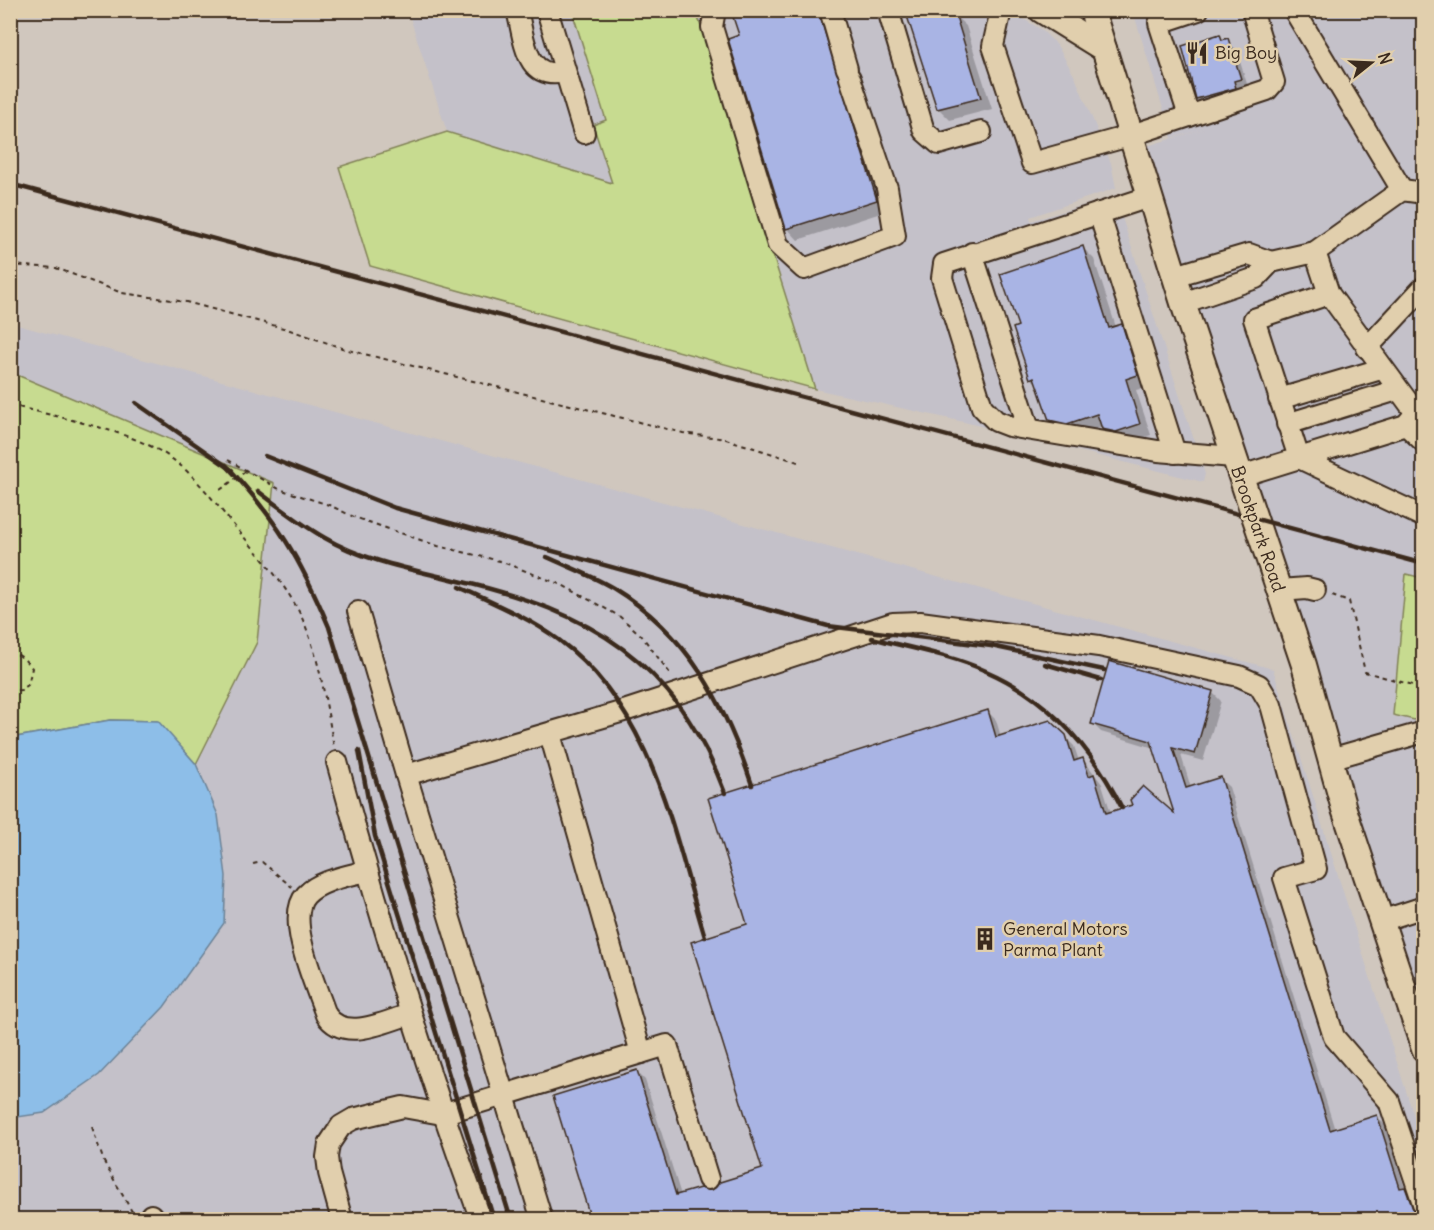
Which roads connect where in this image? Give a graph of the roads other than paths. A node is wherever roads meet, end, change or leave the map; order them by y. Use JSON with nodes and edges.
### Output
{"nodes":[{"id":1,"x":516,"y":10,"type":"edge"},
{"id":2,"x":547,"y":10,"type":"edge"},
{"id":3,"x":715,"y":10,"type":"edge"},
{"id":4,"x":830,"y":10,"type":"edge"},
{"id":5,"x":888,"y":10,"type":"edge"},
{"id":6,"x":1001,"y":10,"type":"edge"},
{"id":7,"x":1041,"y":10,"type":"edge"},
{"id":8,"x":1092,"y":10,"type":"edge"},
{"id":9,"x":1110,"y":10,"type":"edge"},
{"id":10,"x":1198,"y":10,"type":"edge"},
{"id":11,"x":1252,"y":10,"type":"edge"},
{"id":12,"x":1294,"y":10,"type":"edge"},
{"id":13,"x":1104,"y":49,"type":"junction"},
{"id":14,"x":566,"y":72,"type":"junction"},
{"id":15,"x":1189,"y":116,"type":"junction"},
{"id":16,"x":981,"y":132,"type":"dead end"},
{"id":17,"x":584,"y":133,"type":"dead end"},
{"id":18,"x":1129,"y":136,"type":"junction"},
{"id":19,"x":1402,"y":190,"type":"junction"},
{"id":20,"x":1424,"y":194,"type":"edge"},
{"id":21,"x":1149,"y":197,"type":"junction"},
{"id":22,"x":1099,"y":213,"type":"junction"},
{"id":23,"x":1315,"y":252,"type":"junction"},
{"id":24,"x":972,"y":253,"type":"junction"},
{"id":25,"x":1271,"y":262,"type":"junction"},
{"id":26,"x":1175,"y":276,"type":"junction"},
{"id":27,"x":1424,"y":287,"type":"edge"},
{"id":28,"x":1329,"y":294,"type":"junction"},
{"id":29,"x":1184,"y":303,"type":"junction"},
{"id":30,"x":1367,"y":348,"type":"junction"},
{"id":31,"x":1381,"y":369,"type":"junction"},
{"id":32,"x":1397,"y":390,"type":"junction"},
{"id":33,"x":1279,"y":399,"type":"junction"},
{"id":34,"x":1415,"y":415,"type":"edge"},
{"id":35,"x":1287,"y":424,"type":"junction"},
{"id":36,"x":1029,"y":429,"type":"junction"},
{"id":37,"x":1424,"y":441,"type":"edge"},
{"id":38,"x":1175,"y":453,"type":"junction"},
{"id":39,"x":1299,"y":458,"type":"junction"},
{"id":40,"x":1237,"y":466,"type":"junction"},
{"id":41,"x":1424,"y":517,"type":"edge"},
{"id":42,"x":1279,"y":590,"type":"junction"},
{"id":43,"x":1315,"y":590,"type":"road end"},
{"id":44,"x":358,"y":611,"type":"dead end"},
{"id":45,"x":1424,"y":732,"type":"edge"},
{"id":46,"x":550,"y":734,"type":"junction"},
{"id":47,"x":1330,"y":759,"type":"junction"},
{"id":48,"x":337,"y":762,"type":"road end"},
{"id":49,"x":406,"y":775,"type":"junction"},
{"id":50,"x":366,"y":871,"type":"junction"},
{"id":51,"x":1424,"y":907,"type":"edge"},
{"id":52,"x":1381,"y":921,"type":"junction"},
{"id":53,"x":411,"y":1014,"type":"junction"},
{"id":54,"x":1424,"y":1049,"type":"edge"},
{"id":55,"x":641,"y":1053,"type":"junction"},
{"id":56,"x":430,"y":1074,"type":"junction"},
{"id":57,"x":503,"y":1095,"type":"junction"},
{"id":58,"x":403,"y":1107,"type":"junction"},
{"id":59,"x":442,"y":1114,"type":"junction"},
{"id":60,"x":708,"y":1179,"type":"dead end"},
{"id":61,"x":1423,"y":1201,"type":"edge"},
{"id":62,"x":342,"y":1220,"type":"edge"},
{"id":63,"x":481,"y":1220,"type":"edge"},
{"id":64,"x":542,"y":1220,"type":"edge"}],
"edges":[{"from":1,"to":14,"type":"street"},
{"from":2,"to":14,"type":"street"},
{"from":3,"to":4,"type":"street"},
{"from":5,"to":16,"type":"street"},
{"from":6,"to":18,"type":"street"},
{"from":7,"to":13,"type":"main road"},
{"from":8,"to":13,"type":"main road","name":"Brookpark Road"},
{"from":9,"to":13,"type":"main road"},
{"from":10,"to":15,"type":"street"},
{"from":11,"to":15,"type":"street"},
{"from":12,"to":19,"type":"street"},
{"from":13,"to":18,"type":"main road","name":"Brookpark Road"},
{"from":14,"to":17,"type":"street"},
{"from":15,"to":18,"type":"street"},
{"from":18,"to":21,"type":"main road","name":"Brookpark Road"},
{"from":19,"to":20,"type":"street"},
{"from":19,"to":23,"type":"street"},
{"from":21,"to":22,"type":"street"},
{"from":21,"to":26,"type":"main road","name":"Brookpark Road"},
{"from":22,"to":24,"type":"street"},
{"from":22,"to":38,"type":"street"},
{"from":23,"to":25,"type":"street"},
{"from":23,"to":28,"type":"street"},
{"from":24,"to":36,"type":"street"},
{"from":24,"to":36,"type":"street"},
{"from":25,"to":26,"type":"street"},
{"from":25,"to":29,"type":"street"},
{"from":26,"to":29,"type":"main road","name":"Brookpark Road"},
{"from":27,"to":30,"type":"street"},
{"from":28,"to":30,"type":"street"},
{"from":28,"to":33,"type":"street"},
{"from":29,"to":40,"type":"main road","name":"Brookpark Road"},
{"from":30,"to":31,"type":"street"},
{"from":31,"to":32,"type":"street"},
{"from":31,"to":33,"type":"street"},
{"from":32,"to":34,"type":"street"},
{"from":32,"to":35,"type":"street"},
{"from":33,"to":35,"type":"street"},
{"from":34,"to":37,"type":"street"},
{"from":34,"to":39,"type":"street"},
{"from":35,"to":39,"type":"street"},
{"from":36,"to":38,"type":"street"},
{"from":38,"to":40,"type":"street"},
{"from":39,"to":40,"type":"street"},
{"from":39,"to":41,"type":"street"},
{"from":40,"to":42,"type":"main road","name":"Brookpark Road"},
{"from":42,"to":43,"type":"street"},
{"from":42,"to":47,"type":"main road","name":"Brookpark Road"},
{"from":44,"to":49,"type":"street"},
{"from":45,"to":47,"type":"street"},
{"from":46,"to":49,"type":"street"},
{"from":46,"to":55,"type":"street"},
{"from":46,"to":61,"type":"street"},
{"from":47,"to":52,"type":"main road","name":"Brookpark Road"},
{"from":48,"to":50,"type":"street"},
{"from":49,"to":57,"type":"street"},
{"from":50,"to":53,"type":"street"},
{"from":50,"to":53,"type":"street"},
{"from":51,"to":52,"type":"street"},
{"from":52,"to":54,"type":"main road","name":"Brookpark Road"},
{"from":53,"to":56,"type":"street"},
{"from":55,"to":57,"type":"street"},
{"from":55,"to":60,"type":"street"},
{"from":56,"to":58,"type":"street"},
{"from":56,"to":59,"type":"street"},
{"from":57,"to":59,"type":"street"},
{"from":57,"to":64,"type":"street"},
{"from":58,"to":59,"type":"street"},
{"from":58,"to":62,"type":"street"},
{"from":59,"to":63,"type":"street"}]}
